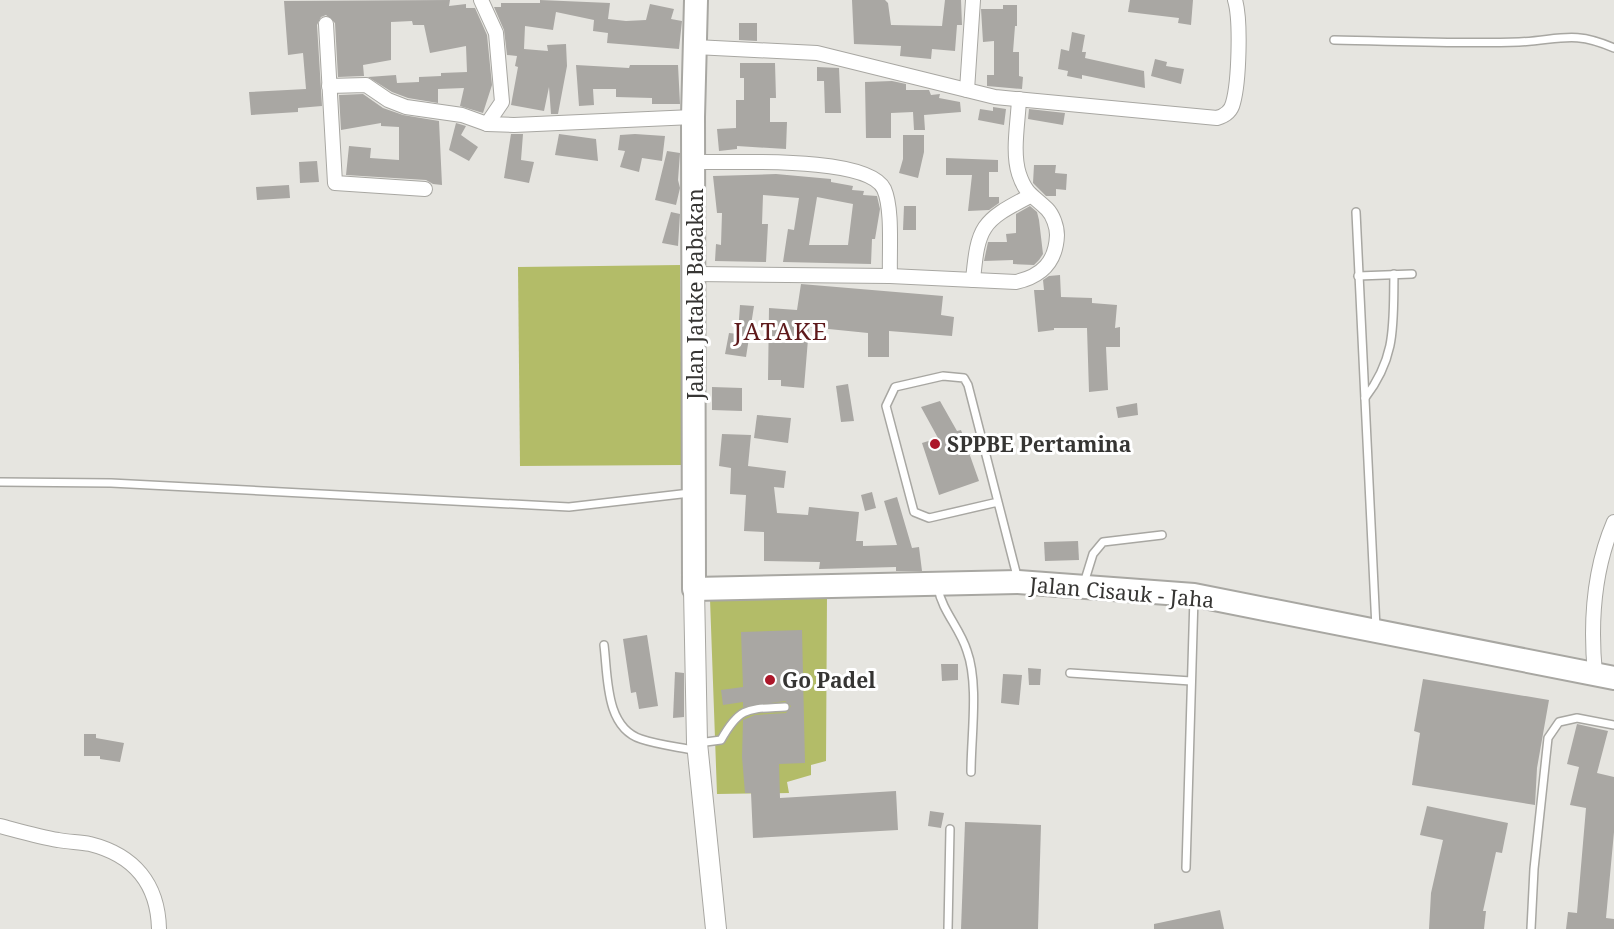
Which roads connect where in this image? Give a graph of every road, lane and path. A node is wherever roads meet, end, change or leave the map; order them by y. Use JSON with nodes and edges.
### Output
{"nodes":[{"id":1,"x":481,"y":0,"type":"edge"},
{"id":2,"x":696,"y":0,"type":"edge"},
{"id":3,"x":973,"y":0,"type":"edge"},
{"id":4,"x":1235,"y":0,"type":"edge"},
{"id":5,"x":326,"y":24,"type":"dead end"},
{"id":6,"x":1334,"y":40,"type":"dead end"},
{"id":7,"x":695,"y":47,"type":"junction"},
{"id":8,"x":1614,"y":48,"type":"edge"},
{"id":9,"x":330,"y":86,"type":"junction"},
{"id":10,"x":967,"y":90,"type":"junction"},
{"id":11,"x":1019,"y":99,"type":"junction"},
{"id":12,"x":693,"y":117,"type":"junction"},
{"id":13,"x":487,"y":124,"type":"junction"},
{"id":14,"x":694,"y":162,"type":"junction"},
{"id":15,"x":425,"y":189,"type":"dead end"},
{"id":16,"x":1030,"y":196,"type":"junction"},
{"id":17,"x":1356,"y":212,"type":"dead end"},
{"id":18,"x":695,"y":274,"type":"junction"},
{"id":19,"x":1394,"y":274,"type":"junction"},
{"id":20,"x":1412,"y":274,"type":"dead end"},
{"id":21,"x":890,"y":276,"type":"junction"},
{"id":22,"x":1358,"y":276,"type":"junction"},
{"id":23,"x":973,"y":280,"type":"junction"},
{"id":24,"x":1365,"y":398,"type":"junction"},
{"id":25,"x":0,"y":482,"type":"edge"},
{"id":26,"x":695,"y":493,"type":"junction"},
{"id":27,"x":998,"y":502,"type":"junction"},
{"id":28,"x":1614,"y":522,"type":"edge"},
{"id":29,"x":1162,"y":535,"type":"dead end"},
{"id":30,"x":1018,"y":582,"type":"junction"},
{"id":31,"x":937,"y":584,"type":"junction"},
{"id":32,"x":1083,"y":586,"type":"junction"},
{"id":33,"x":694,"y":589,"type":"junction"},
{"id":34,"x":1194,"y":595,"type":"junction"},
{"id":35,"x":1377,"y":633,"type":"junction"},
{"id":36,"x":604,"y":645,"type":"dead end"},
{"id":37,"x":1070,"y":673,"type":"dead end"},
{"id":38,"x":1605,"y":676,"type":"edge"},
{"id":39,"x":1191,"y":681,"type":"junction"},
{"id":40,"x":785,"y":707,"type":"dead end"},
{"id":41,"x":1614,"y":725,"type":"edge"},
{"id":42,"x":698,"y":747,"type":"junction"},
{"id":43,"x":971,"y":772,"type":"dead end"},
{"id":44,"x":0,"y":826,"type":"edge"},
{"id":45,"x":950,"y":829,"type":"dead end"},
{"id":46,"x":1186,"y":868,"type":"dead end"},
{"id":47,"x":159,"y":929,"type":"edge"},
{"id":48,"x":716,"y":929,"type":"edge"},
{"id":49,"x":948,"y":929,"type":"edge"},
{"id":50,"x":1531,"y":929,"type":"edge"}],
"edges":[{"from":1,"to":13,"type":"street"},
{"from":2,"to":7,"type":"main road","name":"Jalan Jatake Babakan"},
{"from":3,"to":10,"type":"street"},
{"from":4,"to":11,"type":"street"},
{"from":5,"to":9,"type":"street"},
{"from":6,"to":8,"type":"lane"},
{"from":7,"to":10,"type":"street"},
{"from":7,"to":12,"type":"main road","name":"Jalan Jatake Babakan"},
{"from":9,"to":13,"type":"street"},
{"from":9,"to":15,"type":"street"},
{"from":10,"to":11,"type":"street"},
{"from":11,"to":16,"type":"street"},
{"from":12,"to":13,"type":"street"},
{"from":12,"to":14,"type":"main road","name":"Jalan Jatake Babakan"},
{"from":14,"to":18,"type":"main road","name":"Jalan Jatake Babakan"},
{"from":14,"to":21,"type":"street"},
{"from":16,"to":23,"type":"street"},
{"from":16,"to":23,"type":"street"},
{"from":17,"to":22,"type":"lane"},
{"from":18,"to":21,"type":"street"},
{"from":18,"to":26,"type":"main road","name":"Jalan Jatake Babakan"},
{"from":19,"to":20,"type":"lane"},
{"from":19,"to":22,"type":"lane"},
{"from":19,"to":24,"type":"lane"},
{"from":21,"to":23,"type":"street"},
{"from":22,"to":24,"type":"lane"},
{"from":24,"to":35,"type":"lane"},
{"from":25,"to":26,"type":"lane"},
{"from":26,"to":33,"type":"main road","name":"Jalan Jatake Babakan"},
{"from":27,"to":27,"type":"lane"},
{"from":27,"to":30,"type":"lane"},
{"from":28,"to":38,"type":"street"},
{"from":29,"to":32,"type":"lane"},
{"from":30,"to":31,"type":"main road","name":"Jalan Cisauk - Jaha"},
{"from":30,"to":32,"type":"main road","name":"Jalan Cisauk - Jaha"},
{"from":31,"to":33,"type":"main road","name":"Jalan Cisauk - Jaha"},
{"from":31,"to":43,"type":"lane"},
{"from":32,"to":34,"type":"main road","name":"Jalan Cisauk - Jaha"},
{"from":33,"to":42,"type":"main road"},
{"from":34,"to":35,"type":"main road","name":"Jalan Cisauk - Jaha"},
{"from":34,"to":39,"type":"lane"},
{"from":35,"to":38,"type":"main road","name":"Jalan Cisauk - Jaha"},
{"from":36,"to":42,"type":"lane"},
{"from":37,"to":39,"type":"lane"},
{"from":39,"to":46,"type":"lane"},
{"from":40,"to":42,"type":"lane"},
{"from":41,"to":50,"type":"lane"},
{"from":42,"to":48,"type":"main road"},
{"from":44,"to":47,"type":"street"},
{"from":45,"to":49,"type":"lane"}]}
